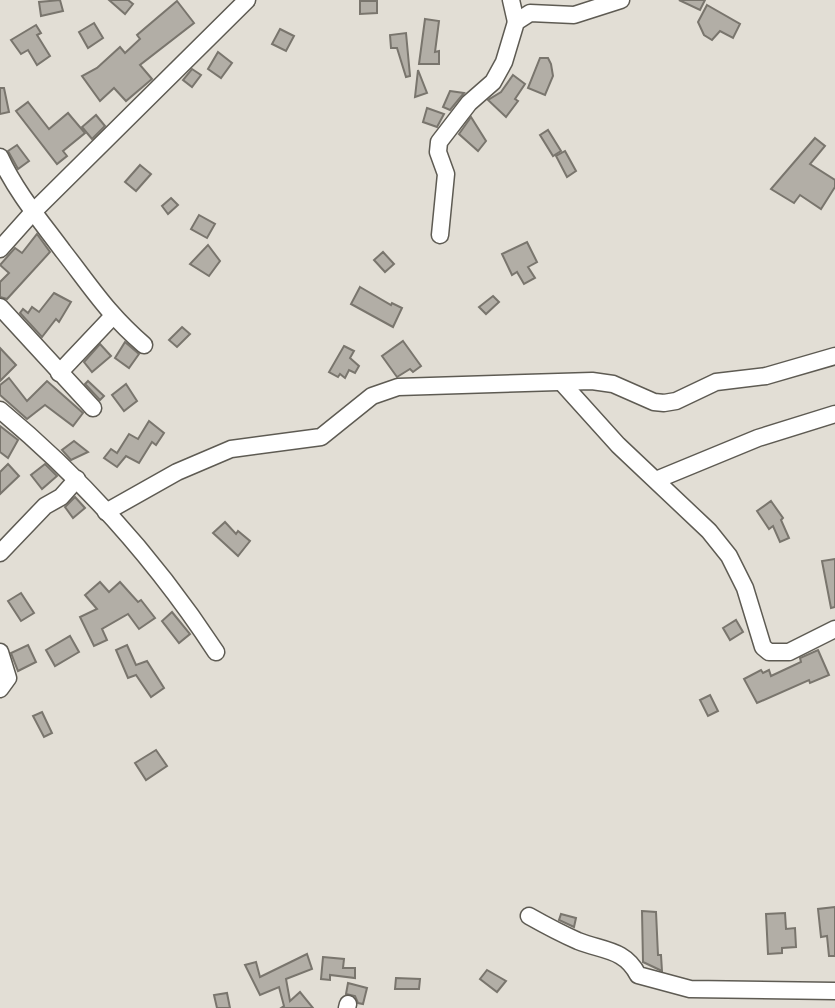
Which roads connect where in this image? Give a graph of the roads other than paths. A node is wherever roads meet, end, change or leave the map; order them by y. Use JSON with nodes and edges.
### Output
{"nodes":[{"id":1,"x":247,"y":0,"type":"edge"},
{"id":2,"x":510,"y":0,"type":"edge"},
{"id":3,"x":621,"y":0,"type":"edge"},
{"id":4,"x":516,"y":22,"type":"junction"},
{"id":5,"x":0,"y":157,"type":"edge"},
{"id":6,"x":33,"y":212,"type":"junction"},
{"id":7,"x":440,"y":235,"type":"dead end"},
{"id":8,"x":0,"y":249,"type":"edge"},
{"id":9,"x":0,"y":307,"type":"edge"},
{"id":10,"x":112,"y":317,"type":"junction"},
{"id":11,"x":144,"y":345,"type":"dead end"},
{"id":12,"x":835,"y":356,"type":"edge"},
{"id":13,"x":60,"y":373,"type":"junction"},
{"id":14,"x":563,"y":384,"type":"junction"},
{"id":15,"x":93,"y":408,"type":"dead end"},
{"id":16,"x":0,"y":410,"type":"edge"},
{"id":17,"x":835,"y":414,"type":"edge"},
{"id":18,"x":0,"y":424,"type":"edge"},
{"id":19,"x":23,"y":429,"type":"junction"},
{"id":20,"x":77,"y":480,"type":"junction"},
{"id":21,"x":656,"y":480,"type":"junction"},
{"id":22,"x":106,"y":512,"type":"junction"},
{"id":23,"x":0,"y":553,"type":"edge"},
{"id":24,"x":835,"y":629,"type":"edge"},
{"id":25,"x":0,"y":652,"type":"edge"},
{"id":26,"x":216,"y":652,"type":"dead end"},
{"id":27,"x":0,"y":689,"type":"edge"},
{"id":28,"x":529,"y":916,"type":"dead end"},
{"id":29,"x":835,"y":991,"type":"edge"}],
"edges":[{"from":1,"to":6,"type":"street"},
{"from":2,"to":4,"type":"street"},
{"from":3,"to":4,"type":"street"},
{"from":4,"to":7,"type":"street"},
{"from":5,"to":6,"type":"street"},
{"from":6,"to":8,"type":"street"},
{"from":6,"to":10,"type":"street"},
{"from":9,"to":13,"type":"street"},
{"from":10,"to":11,"type":"street"},
{"from":10,"to":13,"type":"street"},
{"from":12,"to":14,"type":"street"},
{"from":13,"to":15,"type":"street"},
{"from":14,"to":21,"type":"street"},
{"from":14,"to":22,"type":"street"},
{"from":16,"to":19,"type":"street"},
{"from":17,"to":21,"type":"street"},
{"from":18,"to":19,"type":"street"},
{"from":19,"to":20,"type":"street"},
{"from":20,"to":22,"type":"street"},
{"from":20,"to":23,"type":"street"},
{"from":21,"to":24,"type":"street"},
{"from":22,"to":26,"type":"street"},
{"from":25,"to":27,"type":"street"},
{"from":28,"to":29,"type":"street"}]}
